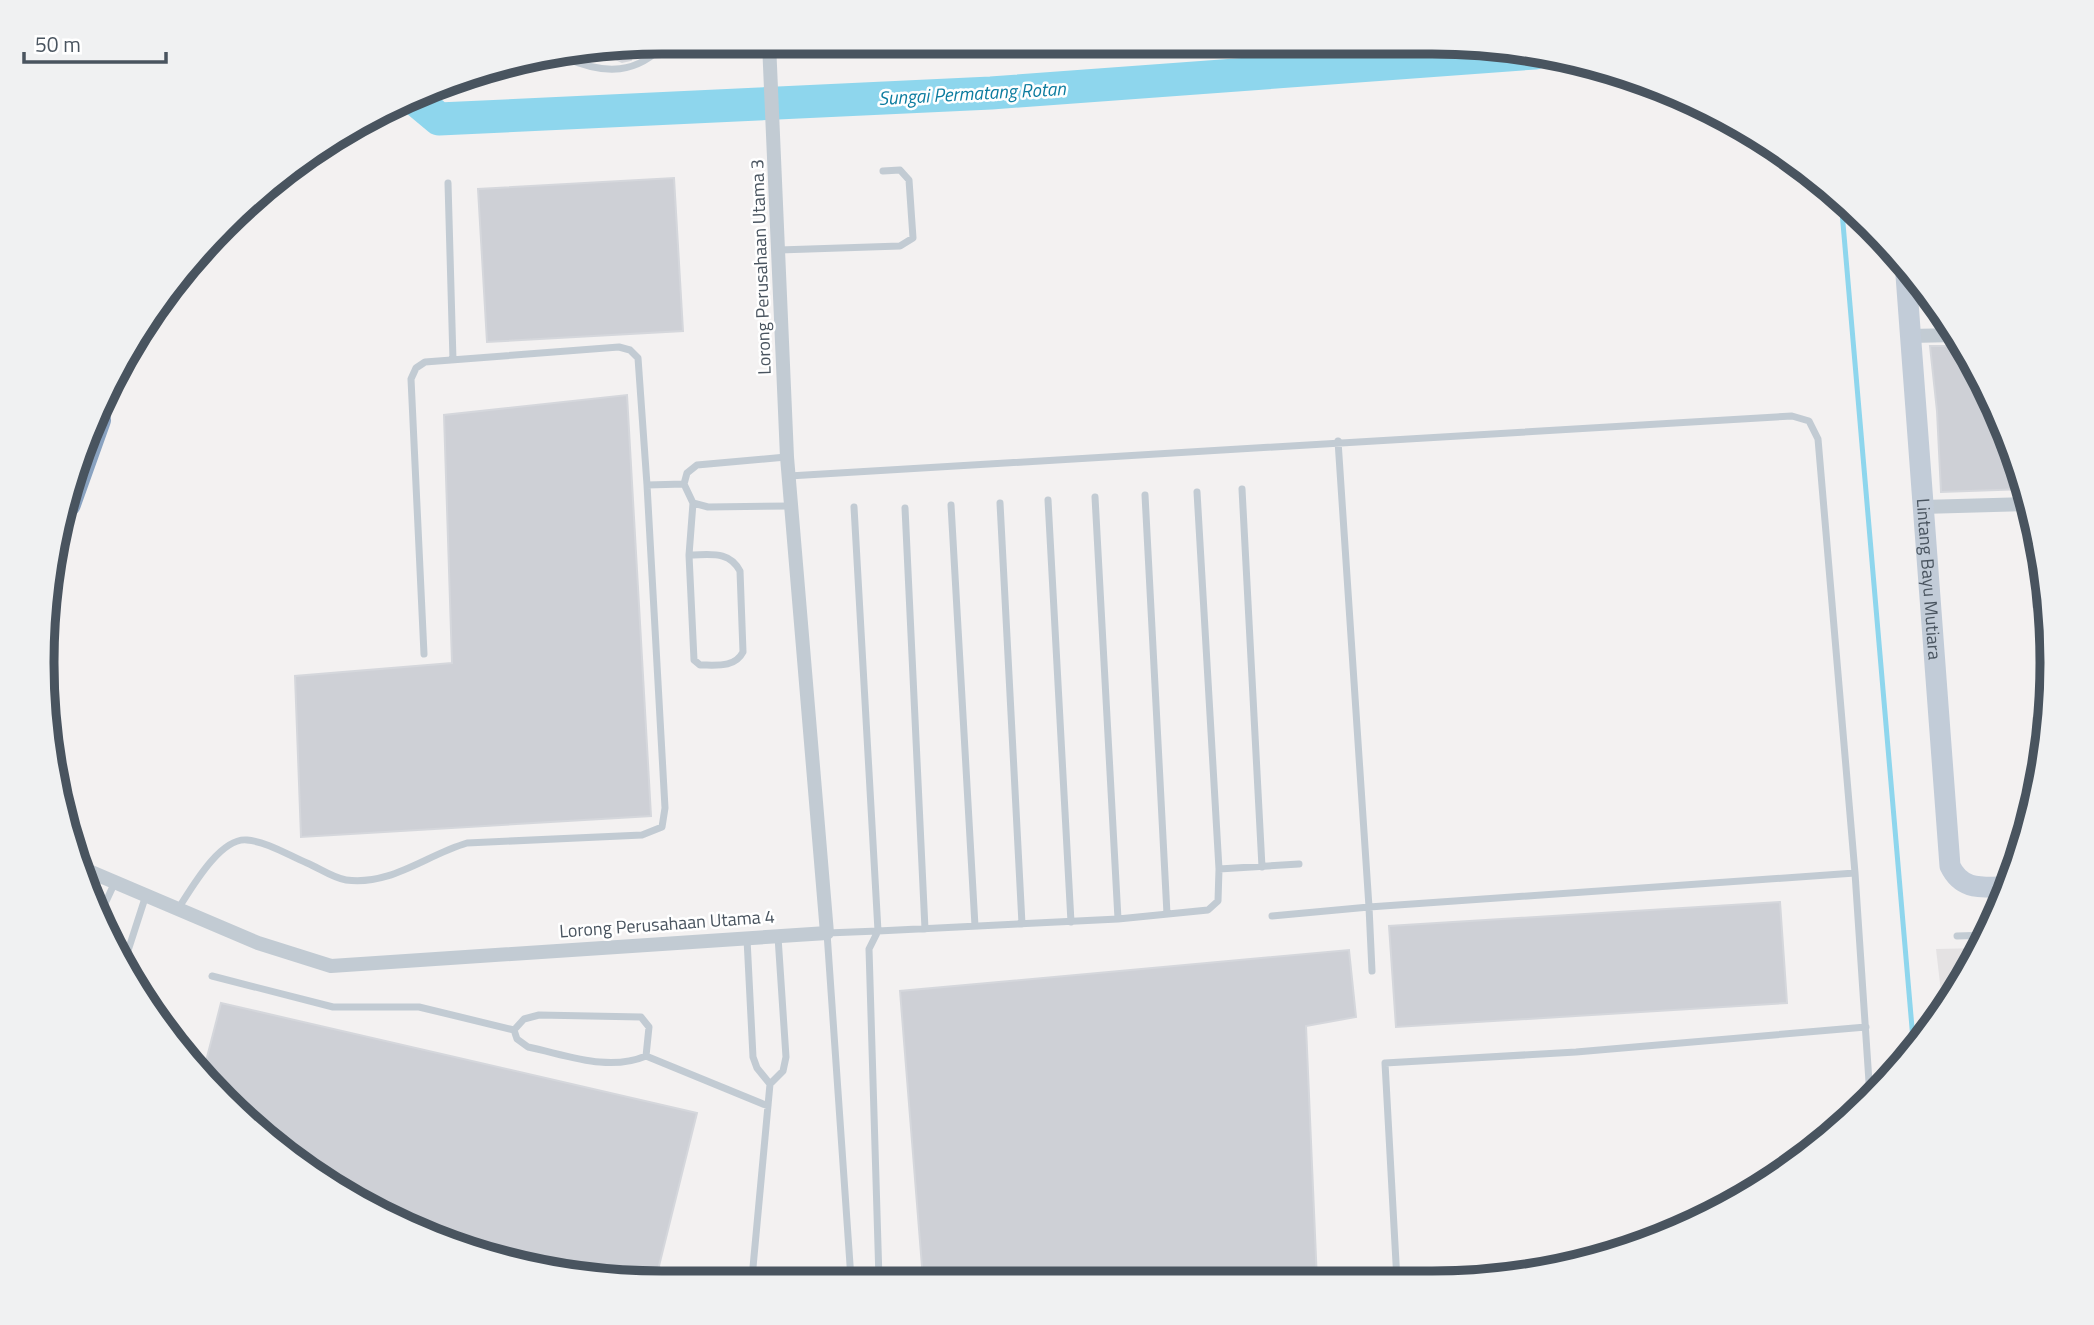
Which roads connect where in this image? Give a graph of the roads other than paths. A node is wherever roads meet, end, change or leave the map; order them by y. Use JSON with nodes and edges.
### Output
{"nodes":[{"id":1,"x":655,"y":54,"type":"edge"},
{"id":2,"x":770,"y":54,"type":"edge"},
{"id":3,"x":573,"y":61,"type":"edge"},
{"id":4,"x":883,"y":172,"type":"dead end"},
{"id":5,"x":448,"y":183,"type":"dead end"},
{"id":6,"x":779,"y":250,"type":"junction"},
{"id":7,"x":1906,"y":283,"type":"edge"},
{"id":8,"x":1944,"y":336,"type":"edge"},
{"id":9,"x":1910,"y":337,"type":"junction"},
{"id":10,"x":453,"y":360,"type":"junction"},
{"id":11,"x":1338,"y":441,"type":"junction"},
{"id":12,"x":787,"y":457,"type":"junction"},
{"id":13,"x":789,"y":483,"type":"junction"},
{"id":14,"x":684,"y":484,"type":"junction"},
{"id":15,"x":647,"y":485,"type":"junction"},
{"id":16,"x":1242,"y":489,"type":"dead end"},
{"id":17,"x":1197,"y":492,"type":"dead end"},
{"id":18,"x":1145,"y":495,"type":"dead end"},
{"id":19,"x":1095,"y":497,"type":"dead end"},
{"id":20,"x":1048,"y":500,"type":"dead end"},
{"id":21,"x":694,"y":503,"type":"junction"},
{"id":22,"x":1000,"y":503,"type":"dead end"},
{"id":23,"x":2019,"y":504,"type":"edge"},
{"id":24,"x":951,"y":505,"type":"dead end"},
{"id":25,"x":791,"y":506,"type":"junction"},
{"id":26,"x":854,"y":507,"type":"dead end"},
{"id":27,"x":905,"y":508,"type":"dead end"},
{"id":28,"x":1922,"y":508,"type":"junction"},
{"id":29,"x":689,"y":555,"type":"junction"},
{"id":30,"x":424,"y":654,"type":"dead end"},
{"id":31,"x":1299,"y":864,"type":"dead end"},
{"id":32,"x":1262,"y":867,"type":"junction"},
{"id":33,"x":1219,"y":869,"type":"junction"},
{"id":34,"x":93,"y":873,"type":"edge"},
{"id":35,"x":1855,"y":873,"type":"junction"},
{"id":36,"x":115,"y":882,"type":"junction"},
{"id":37,"x":1996,"y":887,"type":"edge"},
{"id":38,"x":146,"y":895,"type":"junction"},
{"id":39,"x":105,"y":904,"type":"edge"},
{"id":40,"x":1369,"y":907,"type":"junction"},
{"id":41,"x":178,"y":909,"type":"junction"},
{"id":42,"x":1167,"y":914,"type":"junction"},
{"id":43,"x":1272,"y":916,"type":"dead end"},
{"id":44,"x":1118,"y":919,"type":"junction"},
{"id":45,"x":1071,"y":922,"type":"junction"},
{"id":46,"x":1022,"y":924,"type":"junction"},
{"id":47,"x":975,"y":926,"type":"junction"},
{"id":48,"x":925,"y":929,"type":"junction"},
{"id":49,"x":878,"y":931,"type":"junction"},
{"id":50,"x":827,"y":933,"type":"junction"},
{"id":51,"x":1975,"y":935,"type":"edge"},
{"id":52,"x":1957,"y":936,"type":"dead end"},
{"id":53,"x":778,"y":937,"type":"junction"},
{"id":54,"x":747,"y":939,"type":"junction"},
{"id":55,"x":128,"y":952,"type":"edge"},
{"id":56,"x":1372,"y":971,"type":"dead end"},
{"id":57,"x":212,"y":976,"type":"dead end"},
{"id":58,"x":1866,"y":1027,"type":"junction"},
{"id":59,"x":514,"y":1030,"type":"junction"},
{"id":60,"x":646,"y":1056,"type":"junction"},
{"id":61,"x":770,"y":1084,"type":"junction"},
{"id":62,"x":1869,"y":1085,"type":"edge"},
{"id":63,"x":768,"y":1106,"type":"junction"},
{"id":64,"x":753,"y":1271,"type":"edge"},
{"id":65,"x":850,"y":1271,"type":"edge"},
{"id":66,"x":879,"y":1271,"type":"edge"},
{"id":67,"x":1396,"y":1271,"type":"edge"}],
"edges":[{"from":1,"to":3,"type":"lane"},
{"from":2,"to":6,"type":"street","name":"Lorong Perusahaan Utama 3"},
{"from":4,"to":6,"type":"lane"},
{"from":5,"to":10,"type":"lane"},
{"from":6,"to":12,"type":"street","name":"Lorong Perusahaan Utama 3"},
{"from":7,"to":9,"type":"street","name":"Lintang Bayu Mutiara"},
{"from":8,"to":9,"type":"street"},
{"from":9,"to":28,"type":"street","name":"Lintang Bayu Mutiara"},
{"from":10,"to":15,"type":"lane"},
{"from":10,"to":30,"type":"lane"},
{"from":11,"to":13,"type":"lane"},
{"from":11,"to":35,"type":"lane"},
{"from":11,"to":40,"type":"lane"},
{"from":12,"to":13,"type":"street","name":"Lorong Perusahaan Utama 3"},
{"from":12,"to":14,"type":"lane"},
{"from":13,"to":25,"type":"street"},
{"from":14,"to":15,"type":"lane"},
{"from":14,"to":21,"type":"lane"},
{"from":15,"to":41,"type":"lane"},
{"from":16,"to":32,"type":"lane"},
{"from":17,"to":33,"type":"lane"},
{"from":18,"to":42,"type":"lane"},
{"from":19,"to":44,"type":"lane"},
{"from":20,"to":45,"type":"lane"},
{"from":21,"to":25,"type":"lane"},
{"from":21,"to":29,"type":"lane"},
{"from":22,"to":46,"type":"lane"},
{"from":23,"to":28,"type":"street"},
{"from":24,"to":47,"type":"lane"},
{"from":25,"to":50,"type":"street"},
{"from":26,"to":49,"type":"lane"},
{"from":27,"to":48,"type":"lane"},
{"from":28,"to":37,"type":"street","name":"Lintang Bayu Mutiara"},
{"from":29,"to":29,"type":"lane"},
{"from":31,"to":32,"type":"lane"},
{"from":32,"to":33,"type":"lane"},
{"from":33,"to":42,"type":"lane"},
{"from":34,"to":36,"type":"street","name":"Lorong Perusahaan Utama 4"},
{"from":35,"to":40,"type":"lane"},
{"from":35,"to":58,"type":"lane"},
{"from":36,"to":38,"type":"street","name":"Lorong Perusahaan Utama 4"},
{"from":36,"to":39,"type":"lane"},
{"from":38,"to":41,"type":"street","name":"Lorong Perusahaan Utama 4"},
{"from":38,"to":55,"type":"lane"},
{"from":40,"to":43,"type":"lane"},
{"from":40,"to":56,"type":"lane"},
{"from":41,"to":54,"type":"street","name":"Lorong Perusahaan Utama 4"},
{"from":42,"to":44,"type":"lane"},
{"from":44,"to":45,"type":"lane"},
{"from":45,"to":46,"type":"lane"},
{"from":46,"to":47,"type":"lane"},
{"from":47,"to":48,"type":"lane"},
{"from":48,"to":49,"type":"lane"},
{"from":49,"to":50,"type":"lane"},
{"from":49,"to":66,"type":"lane"},
{"from":50,"to":53,"type":"street","name":"Lorong Perusahaan Utama 4"},
{"from":50,"to":65,"type":"lane"},
{"from":51,"to":52,"type":"lane"},
{"from":53,"to":54,"type":"street","name":"Lorong Perusahaan Utama 4"},
{"from":53,"to":61,"type":"lane"},
{"from":54,"to":61,"type":"lane"},
{"from":57,"to":59,"type":"lane"},
{"from":58,"to":62,"type":"lane"},
{"from":58,"to":67,"type":"lane"},
{"from":59,"to":60,"type":"lane"},
{"from":59,"to":60,"type":"lane"},
{"from":60,"to":63,"type":"lane"},
{"from":61,"to":63,"type":"lane"},
{"from":63,"to":64,"type":"lane"}]}
